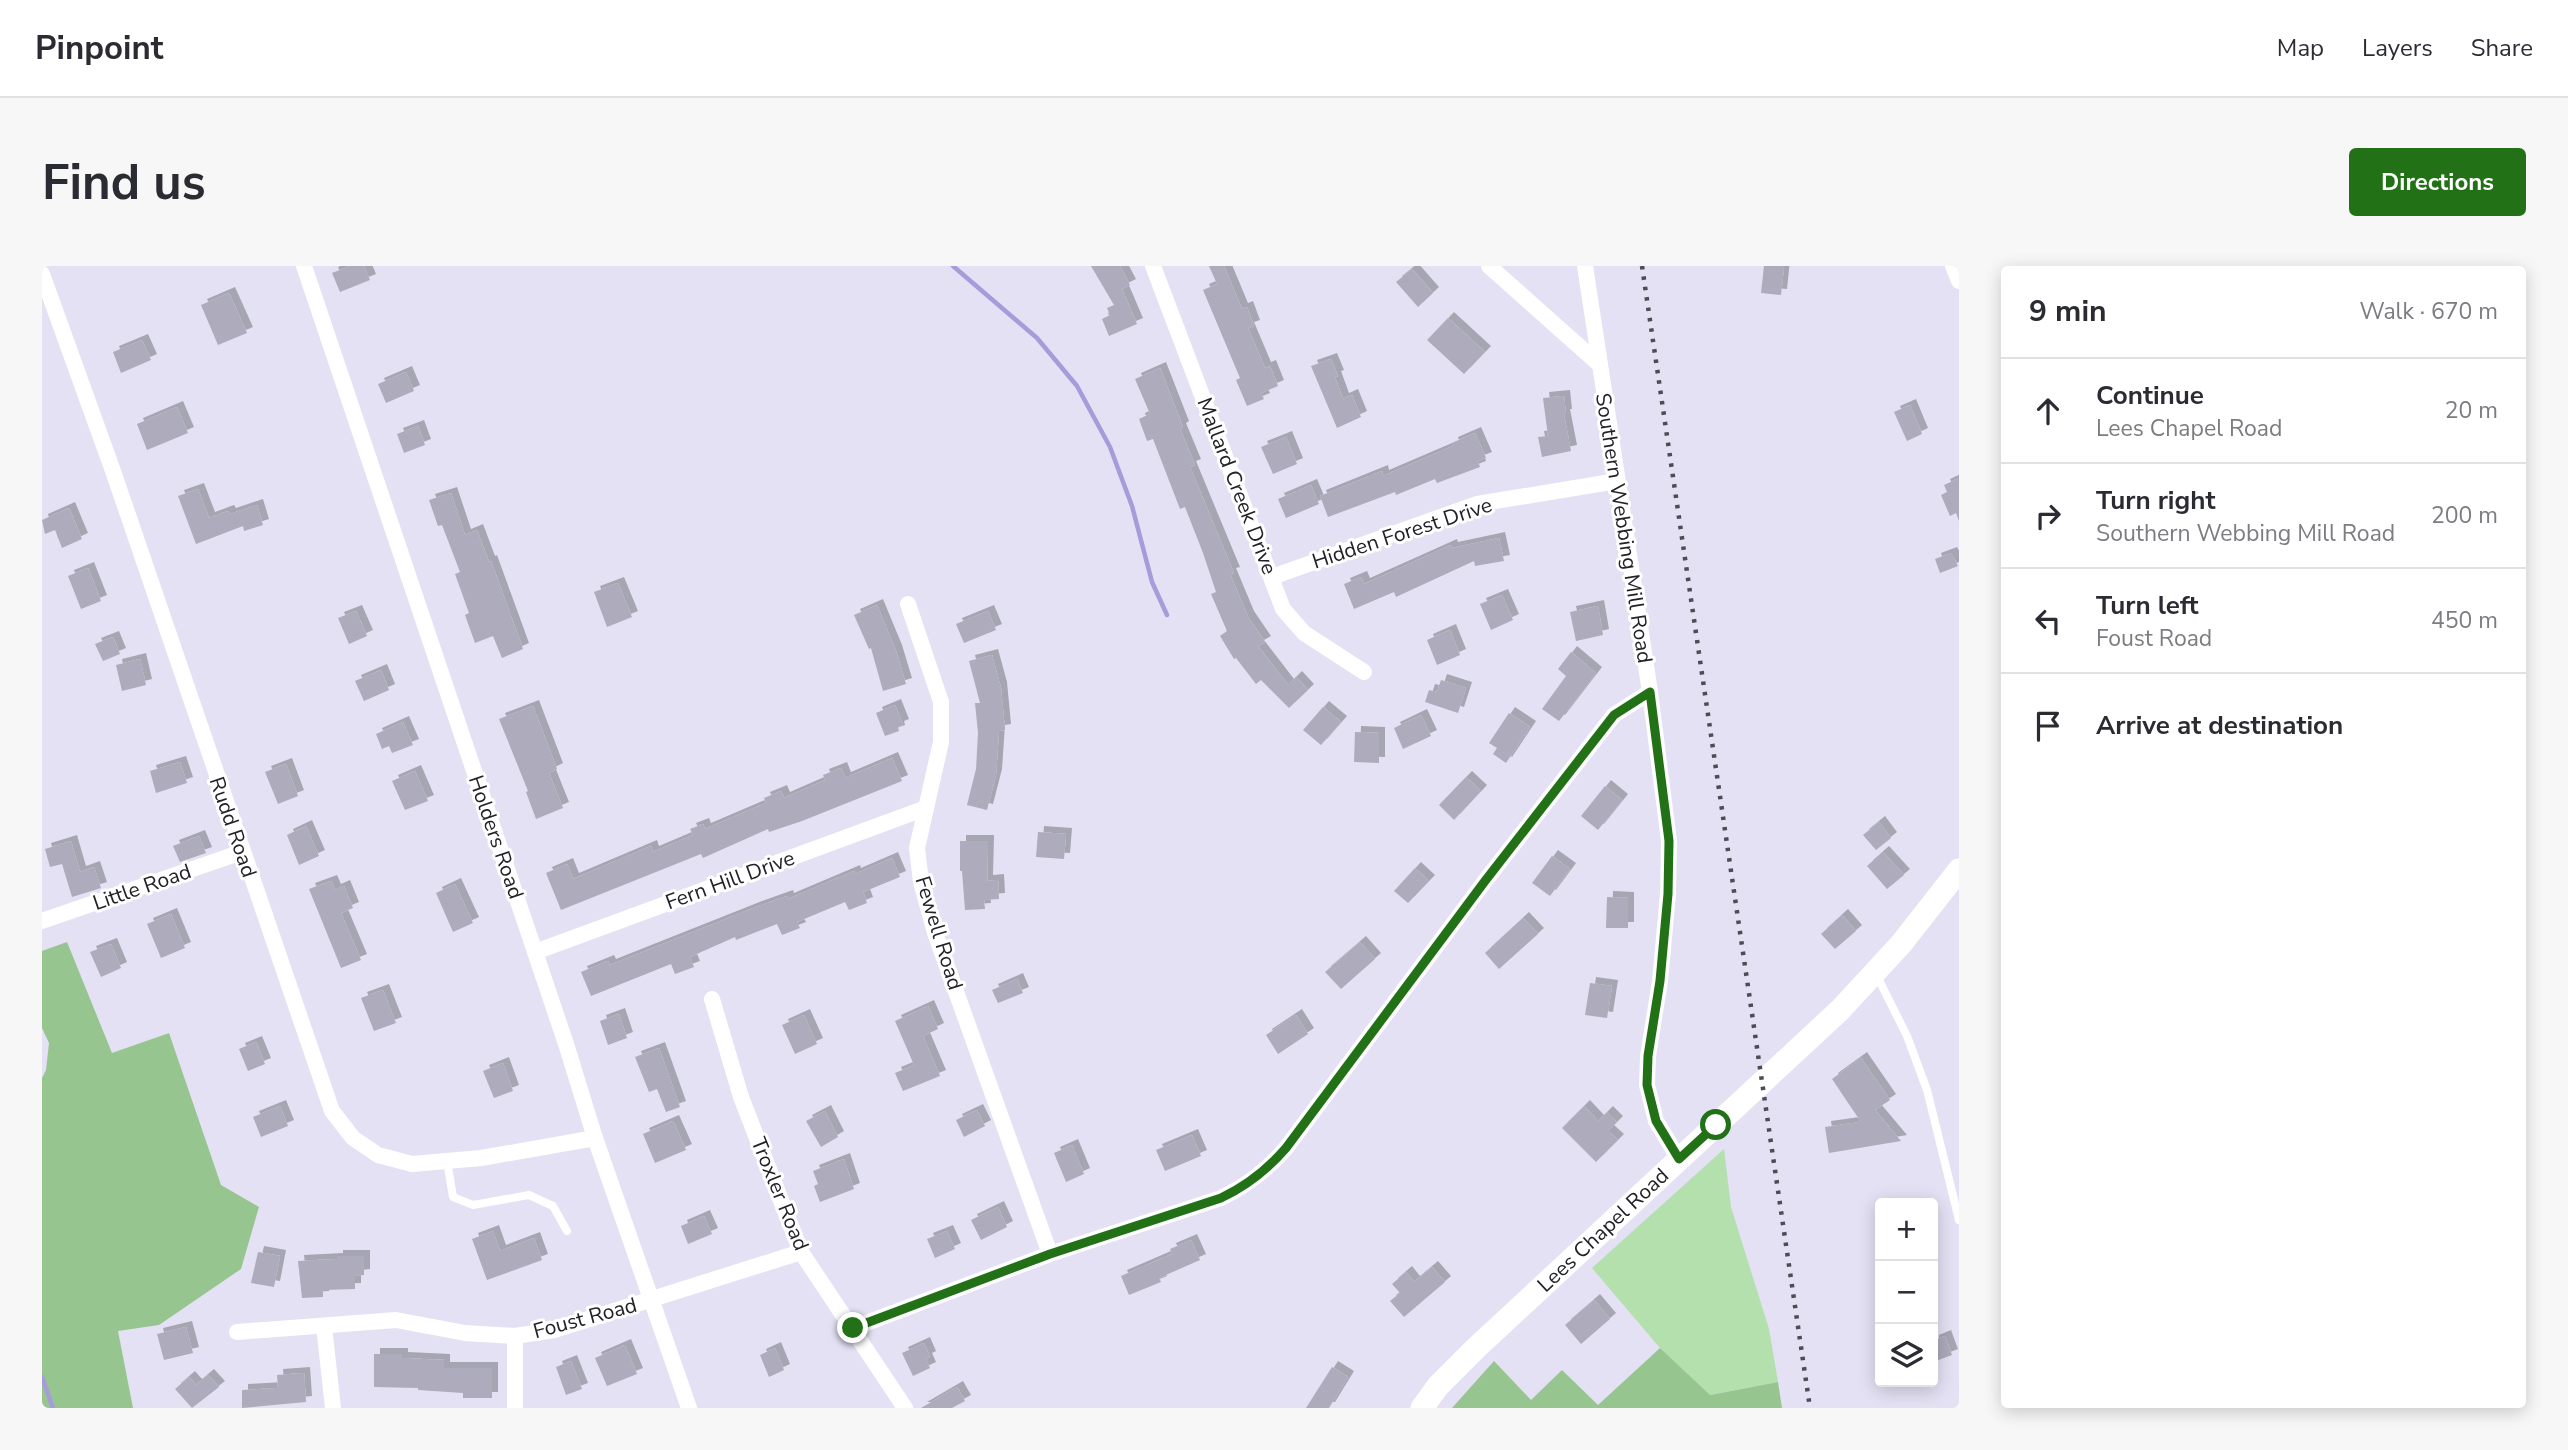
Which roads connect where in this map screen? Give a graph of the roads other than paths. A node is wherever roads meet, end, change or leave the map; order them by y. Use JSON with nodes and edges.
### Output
{"nodes":[{"id":1,"x":304,"y":266,"type":"edge"},
{"id":2,"x":1153,"y":266,"type":"edge"},
{"id":3,"x":1489,"y":266,"type":"edge"},
{"id":4,"x":1585,"y":266,"type":"edge"},
{"id":5,"x":1953,"y":266,"type":"edge"},
{"id":6,"x":42,"y":274,"type":"edge"},
{"id":7,"x":1959,"y":281,"type":"edge"},
{"id":8,"x":1599,"y":365,"type":"junction"},
{"id":9,"x":1617,"y":481,"type":"junction"},
{"id":10,"x":1272,"y":577,"type":"junction"},
{"id":11,"x":908,"y":604,"type":"dead end"},
{"id":12,"x":1364,"y":672,"type":"dead end"},
{"id":13,"x":1650,"y":692,"type":"junction"},
{"id":14,"x":926,"y":807,"type":"junction"},
{"id":15,"x":242,"y":852,"type":"junction"},
{"id":16,"x":1959,"y":870,"type":"edge"},
{"id":17,"x":42,"y":921,"type":"edge"},
{"id":18,"x":535,"y":952,"type":"junction"},
{"id":19,"x":1875,"y":973,"type":"junction"},
{"id":20,"x":712,"y":999,"type":"dead end"},
{"id":21,"x":595,"y":1138,"type":"junction"},
{"id":22,"x":1679,"y":1159,"type":"junction"},
{"id":23,"x":447,"y":1161,"type":"junction"},
{"id":24,"x":1959,"y":1220,"type":"edge"},
{"id":25,"x":567,"y":1231,"type":"dead end"},
{"id":26,"x":801,"y":1252,"type":"junction"},
{"id":27,"x":1050,"y":1254,"type":"junction"},
{"id":28,"x":653,"y":1300,"type":"junction"},
{"id":29,"x":324,"y":1326,"type":"junction"},
{"id":30,"x":853,"y":1328,"type":"junction"},
{"id":31,"x":237,"y":1332,"type":"dead end"},
{"id":32,"x":515,"y":1336,"type":"junction"},
{"id":33,"x":332,"y":1408,"type":"edge"},
{"id":34,"x":515,"y":1408,"type":"edge"},
{"id":35,"x":689,"y":1408,"type":"edge"},
{"id":36,"x":905,"y":1408,"type":"edge"},
{"id":37,"x":1422,"y":1408,"type":"edge"}],
"edges":[{"from":1,"to":18,"type":"street","name":"Holders Road"},
{"from":2,"to":10,"type":"street","name":"Mallard Creek Drive"},
{"from":3,"to":8,"type":"street"},
{"from":4,"to":8,"type":"street","name":"Southern Webbing Mill Road"},
{"from":5,"to":7,"type":"street"},
{"from":6,"to":15,"type":"street","name":"Rudd Road"},
{"from":8,"to":9,"type":"street","name":"Southern Webbing Mill Road"},
{"from":9,"to":10,"type":"street","name":"Hidden Forest Drive"},
{"from":9,"to":13,"type":"street","name":"Southern Webbing Mill Road"},
{"from":10,"to":12,"type":"street","name":"Mallard Creek Drive"},
{"from":11,"to":14,"type":"street","name":"Fewell Road"},
{"from":13,"to":22,"type":"street","name":"Southern Webbing Mill Road"},
{"from":13,"to":27,"type":"street"},
{"from":14,"to":18,"type":"street","name":"Fern Hill Drive"},
{"from":14,"to":27,"type":"street","name":"Fewell Road"},
{"from":15,"to":17,"type":"street","name":"Little Road"},
{"from":15,"to":23,"type":"street","name":"Rudd Road"},
{"from":16,"to":19,"type":"main road","name":"Lees Chapel Road"},
{"from":18,"to":21,"type":"street","name":"Holders Road"},
{"from":19,"to":22,"type":"main road","name":"Lees Chapel Road"},
{"from":19,"to":24,"type":"lane"},
{"from":20,"to":26,"type":"street","name":"Troxler Road"},
{"from":21,"to":23,"type":"street","name":"Rudd Road"},
{"from":21,"to":28,"type":"street","name":"Holders Road"},
{"from":22,"to":37,"type":"main road","name":"Lees Chapel Road"},
{"from":23,"to":25,"type":"lane"},
{"from":26,"to":28,"type":"street","name":"Foust Road"},
{"from":26,"to":30,"type":"street","name":"Troxler Road"},
{"from":27,"to":30,"type":"street"},
{"from":28,"to":32,"type":"street","name":"Foust Road"},
{"from":28,"to":35,"type":"street","name":"Holders Road"},
{"from":29,"to":31,"type":"street","name":"Foust Road"},
{"from":29,"to":32,"type":"street","name":"Foust Road"},
{"from":29,"to":33,"type":"street"},
{"from":30,"to":36,"type":"street","name":"Troxler Road"},
{"from":32,"to":34,"type":"street"}]}
